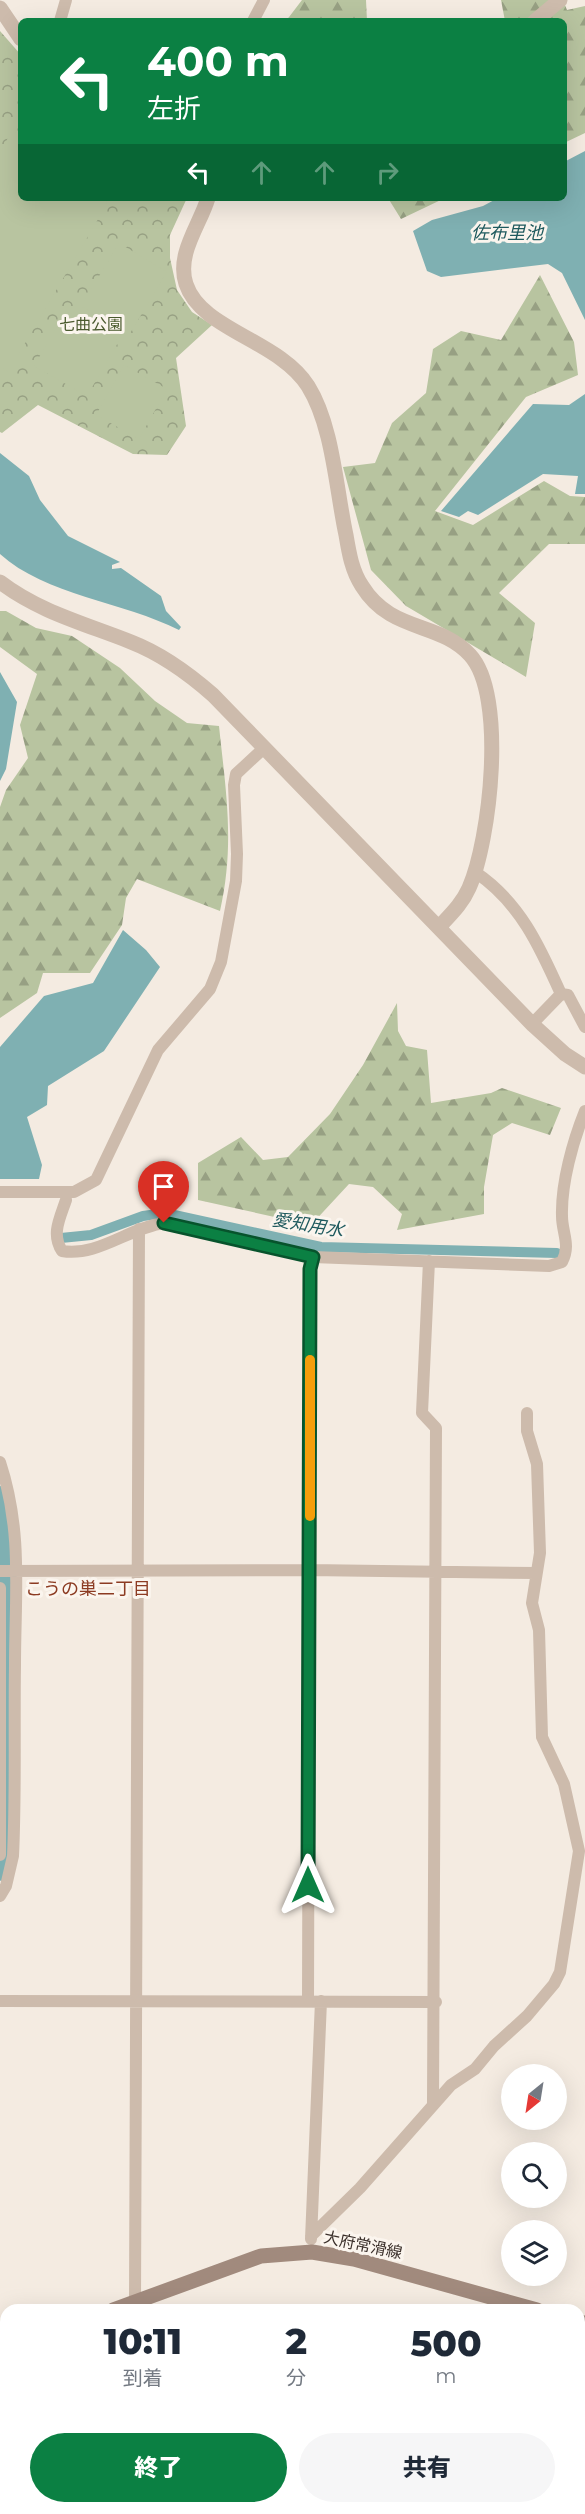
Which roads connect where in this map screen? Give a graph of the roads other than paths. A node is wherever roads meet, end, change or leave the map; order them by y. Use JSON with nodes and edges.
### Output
{"nodes":[{"id":1,"x":66,"y":0,"type":"edge"},
{"id":2,"x":264,"y":0,"type":"edge"},
{"id":3,"x":560,"y":0,"type":"edge"},
{"id":4,"x":0,"y":8,"type":"edge"},
{"id":5,"x":61,"y":18,"type":"edge"},
{"id":6,"x":255,"y":18,"type":"edge"},
{"id":7,"x":539,"y":18,"type":"edge"},
{"id":8,"x":18,"y":35,"type":"edge"},
{"id":9,"x":207,"y":201,"type":"edge"},
{"id":10,"x":0,"y":582,"type":"edge"},
{"id":11,"x":264,"y":748,"type":"junction"},
{"id":12,"x":476,"y":872,"type":"junction"},
{"id":13,"x":439,"y":927,"type":"junction"},
{"id":14,"x":561,"y":994,"type":"junction"},
{"id":15,"x":532,"y":1024,"type":"junction"},
{"id":16,"x":585,"y":1027,"type":"edge"},
{"id":17,"x":585,"y":1067,"type":"edge"},
{"id":18,"x":585,"y":1111,"type":"edge"},
{"id":19,"x":0,"y":1192,"type":"edge"},
{"id":20,"x":66,"y":1200,"type":"dead end"},
{"id":21,"x":139,"y":1229,"type":"junction"},
{"id":22,"x":313,"y":1257,"type":"junction"},
{"id":23,"x":429,"y":1261,"type":"junction"},
{"id":24,"x":527,"y":1413,"type":"dead end"},
{"id":25,"x":0,"y":1462,"type":"edge"},
{"id":26,"x":309,"y":1570,"type":"junction"},
{"id":27,"x":0,"y":1571,"type":"edge"},
{"id":28,"x":16,"y":1571,"type":"junction"},
{"id":29,"x":139,"y":1571,"type":"junction"},
{"id":30,"x":436,"y":1572,"type":"junction"},
{"id":31,"x":536,"y":1574,"type":"junction"},
{"id":32,"x":0,"y":1588,"type":"edge"},
{"id":33,"x":0,"y":1855,"type":"edge"},
{"id":34,"x":0,"y":1896,"type":"edge"},
{"id":35,"x":137,"y":2000,"type":"junction"},
{"id":36,"x":0,"y":2001,"type":"edge"},
{"id":37,"x":314,"y":2001,"type":"junction"},
{"id":38,"x":435,"y":2002,"type":"junction"},
{"id":39,"x":433,"y":2104,"type":"junction"},
{"id":40,"x":310,"y":2236,"type":"junction"},
{"id":41,"x":312,"y":2252,"type":"junction"},
{"id":42,"x":503,"y":2300,"type":"junction"},
{"id":43,"x":137,"y":2304,"type":"edge"},
{"id":44,"x":142,"y":2304,"type":"edge"},
{"id":45,"x":498,"y":2304,"type":"edge"},
{"id":46,"x":517,"y":2304,"type":"edge"}],
"edges":[{"from":1,"to":5,"type":"street"},
{"from":2,"to":6,"type":"street"},
{"from":3,"to":7,"type":"street"},
{"from":4,"to":8,"type":"street"},
{"from":9,"to":12,"type":"street"},
{"from":10,"to":11,"type":"street"},
{"from":11,"to":13,"type":"street"},
{"from":11,"to":19,"type":"street"},
{"from":12,"to":13,"type":"street"},
{"from":12,"to":14,"type":"street"},
{"from":13,"to":15,"type":"street"},
{"from":14,"to":15,"type":"street"},
{"from":14,"to":16,"type":"street"},
{"from":15,"to":17,"type":"street"},
{"from":18,"to":23,"type":"street"},
{"from":20,"to":21,"type":"street"},
{"from":21,"to":22,"type":"street"},
{"from":21,"to":29,"type":"street"},
{"from":22,"to":23,"type":"street"},
{"from":22,"to":26,"type":"street"},
{"from":23,"to":30,"type":"street"},
{"from":24,"to":31,"type":"street"},
{"from":25,"to":28,"type":"street"},
{"from":26,"to":29,"type":"street"},
{"from":26,"to":30,"type":"street"},
{"from":26,"to":37,"type":"street"},
{"from":27,"to":28,"type":"street"},
{"from":28,"to":29,"type":"street"},
{"from":28,"to":34,"type":"street"},
{"from":29,"to":35,"type":"street"},
{"from":30,"to":31,"type":"street"},
{"from":30,"to":38,"type":"street"},
{"from":31,"to":39,"type":"street"},
{"from":32,"to":33,"type":"street"},
{"from":35,"to":36,"type":"street"},
{"from":35,"to":37,"type":"street"},
{"from":35,"to":43,"type":"street"},
{"from":37,"to":38,"type":"street"},
{"from":37,"to":40,"type":"street"},
{"from":38,"to":39,"type":"street"},
{"from":39,"to":40,"type":"street"},
{"from":40,"to":41,"type":"street"},
{"from":41,"to":42,"type":"main road","name":"大府常滑線"},
{"from":41,"to":44,"type":"main road","name":"大府常滑線"},
{"from":42,"to":45,"type":"street"},
{"from":42,"to":46,"type":"main road","name":"大府常滑線"}]}
